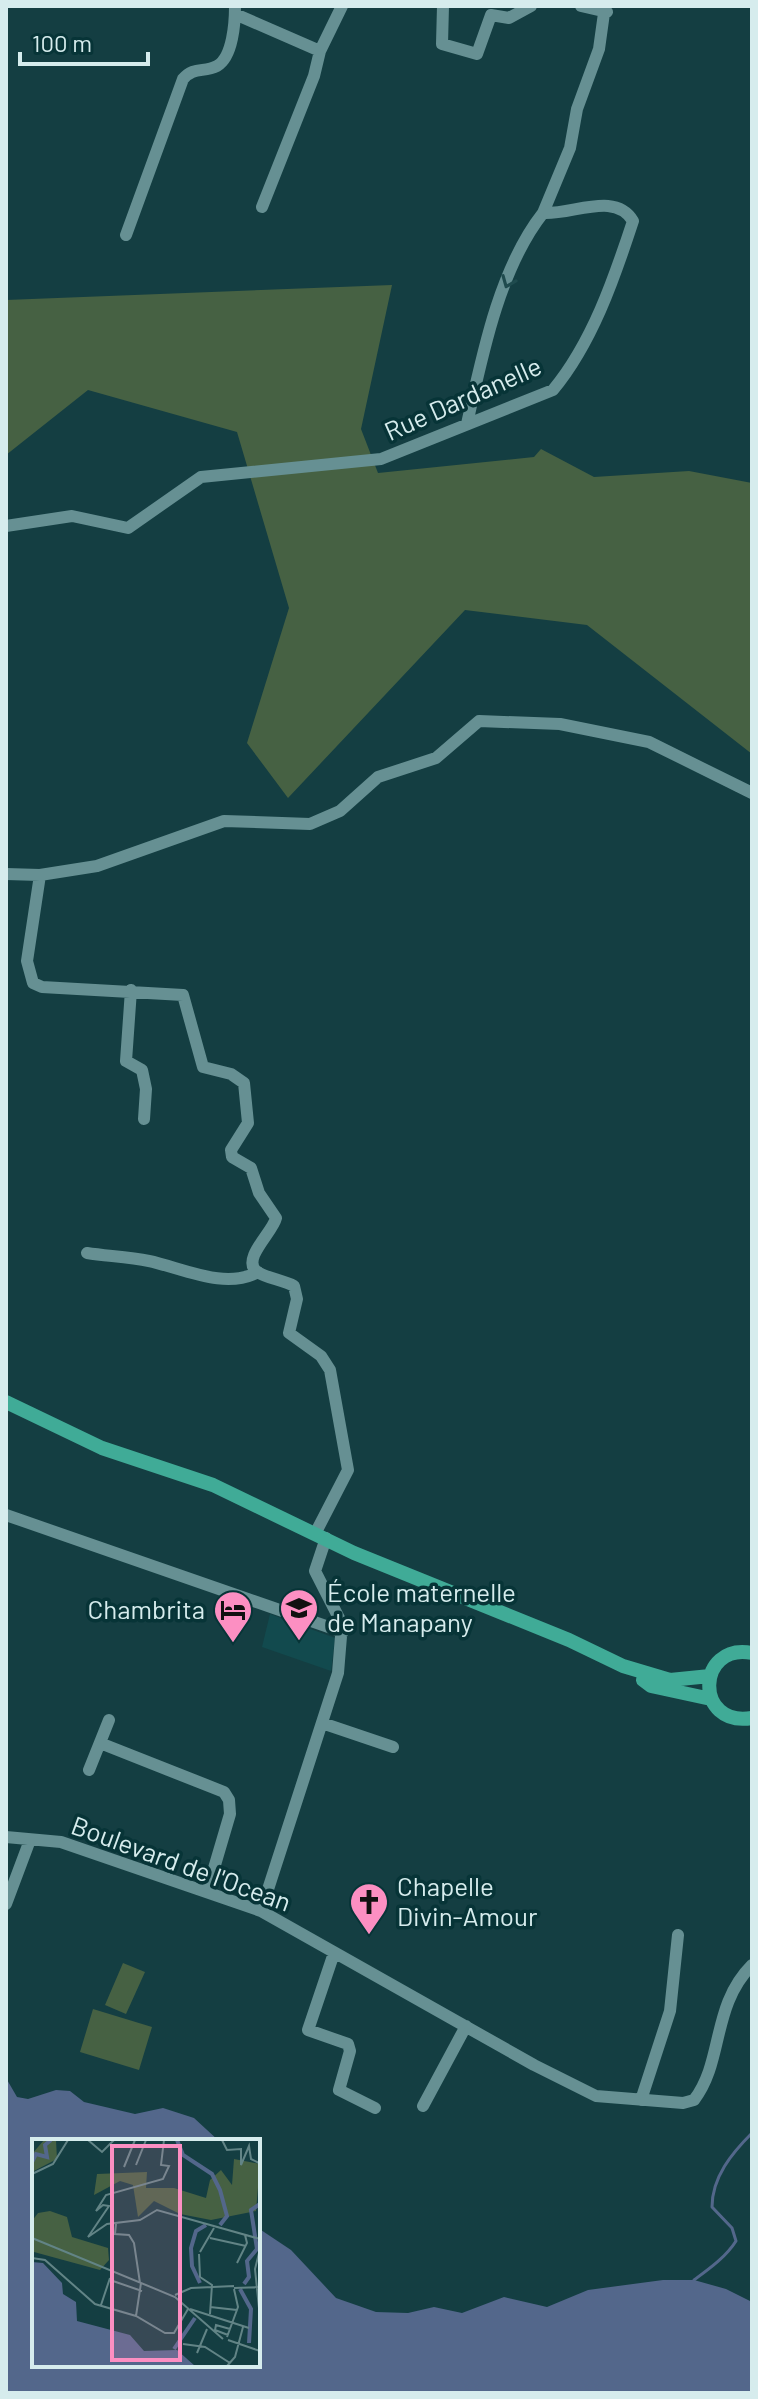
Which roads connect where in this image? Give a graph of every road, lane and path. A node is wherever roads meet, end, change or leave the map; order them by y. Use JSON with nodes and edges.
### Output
{"nodes":[{"id":1,"x":342,"y":6,"type":"edge"},
{"id":2,"x":443,"y":6,"type":"edge"},
{"id":3,"x":531,"y":6,"type":"edge"},
{"id":4,"x":581,"y":6,"type":"edge"},
{"id":5,"x":606,"y":9,"type":"edge"},
{"id":6,"x":235,"y":10,"type":"edge"},
{"id":7,"x":320,"y":51,"type":"junction"},
{"id":8,"x":262,"y":207,"type":"dead end"},
{"id":9,"x":543,"y":213,"type":"junction"},
{"id":10,"x":126,"y":235,"type":"dead end"},
{"id":11,"x":467,"y":424,"type":"junction"},
{"id":12,"x":6,"y":526,"type":"edge"},
{"id":13,"x":752,"y":793,"type":"edge"},
{"id":14,"x":6,"y":874,"type":"edge"},
{"id":15,"x":40,"y":875,"type":"junction"},
{"id":16,"x":131,"y":990,"type":"junction"},
{"id":17,"x":144,"y":1119,"type":"dead end"},
{"id":18,"x":87,"y":1253,"type":"dead end"},
{"id":19,"x":258,"y":1272,"type":"junction"},
{"id":20,"x":6,"y":1402,"type":"edge"},
{"id":21,"x":6,"y":1515,"type":"edge"},
{"id":22,"x":321,"y":1535,"type":"junction"},
{"id":23,"x":343,"y":1632,"type":"junction"},
{"id":24,"x":752,"y":1653,"type":"edge"},
{"id":25,"x":623,"y":1666,"type":"junction"},
{"id":26,"x":710,"y":1676,"type":"junction"},
{"id":27,"x":711,"y":1699,"type":"junction"},
{"id":28,"x":109,"y":1720,"type":"dead end"},
{"id":29,"x":751,"y":1720,"type":"edge"},
{"id":30,"x":322,"y":1723,"type":"junction"},
{"id":31,"x":100,"y":1743,"type":"junction"},
{"id":32,"x":393,"y":1747,"type":"dead end"},
{"id":33,"x":89,"y":1770,"type":"dead end"},
{"id":34,"x":6,"y":1837,"type":"edge"},
{"id":35,"x":30,"y":1840,"type":"junction"},
{"id":36,"x":207,"y":1892,"type":"junction"},
{"id":37,"x":6,"y":1904,"type":"edge"},
{"id":38,"x":261,"y":1911,"type":"junction"},
{"id":39,"x":678,"y":1935,"type":"dead end"},
{"id":40,"x":334,"y":1953,"type":"junction"},
{"id":41,"x":752,"y":1965,"type":"edge"},
{"id":42,"x":466,"y":2026,"type":"junction"},
{"id":43,"x":641,"y":2100,"type":"junction"},
{"id":44,"x":423,"y":2106,"type":"dead end"},
{"id":45,"x":375,"y":2108,"type":"dead end"}],
"edges":[{"from":1,"to":7,"type":"street"},
{"from":2,"to":3,"type":"street"},
{"from":4,"to":5,"type":"street"},
{"from":5,"to":9,"type":"street"},
{"from":6,"to":7,"type":"street"},
{"from":6,"to":10,"type":"street"},
{"from":7,"to":8,"type":"street"},
{"from":9,"to":11,"type":"street","one_way":true},
{"from":9,"to":11,"type":"street","name":"Rue Dardanelle"},
{"from":11,"to":12,"type":"street","name":"Rue Dardanelle"},
{"from":13,"to":15,"type":"street"},
{"from":14,"to":15,"type":"street"},
{"from":15,"to":16,"type":"street"},
{"from":16,"to":17,"type":"street"},
{"from":16,"to":19,"type":"street"},
{"from":18,"to":19,"type":"street"},
{"from":19,"to":22,"type":"street"},
{"from":20,"to":22,"type":"main road"},
{"from":21,"to":23,"type":"street"},
{"from":22,"to":23,"type":"street"},
{"from":22,"to":25,"type":"main road"},
{"from":23,"to":30,"type":"street"},
{"from":24,"to":26,"type":"main road"},
{"from":25,"to":26,"type":"main road"},
{"from":25,"to":27,"type":"main road"},
{"from":26,"to":27,"type":"main road"},
{"from":27,"to":29,"type":"main road"},
{"from":28,"to":31,"type":"street"},
{"from":30,"to":32,"type":"street"},
{"from":30,"to":38,"type":"street"},
{"from":31,"to":33,"type":"street"},
{"from":31,"to":36,"type":"street"},
{"from":34,"to":35,"type":"street","name":"Boulevard de l'Ocean"},
{"from":35,"to":36,"type":"street","name":"Boulevard de l'Ocean"},
{"from":35,"to":37,"type":"street"},
{"from":36,"to":38,"type":"street","name":"Boulevard de l'Ocean"},
{"from":38,"to":40,"type":"street","name":"Boulevard de l'Ocean"},
{"from":39,"to":43,"type":"street"},
{"from":40,"to":42,"type":"street","name":"Boulevard de l'Ocean"},
{"from":40,"to":45,"type":"street"},
{"from":41,"to":43,"type":"street","name":"Boulevard de l'Ocean"},
{"from":42,"to":43,"type":"street","name":"Boulevard de l'Ocean"},
{"from":42,"to":44,"type":"street"}]}
